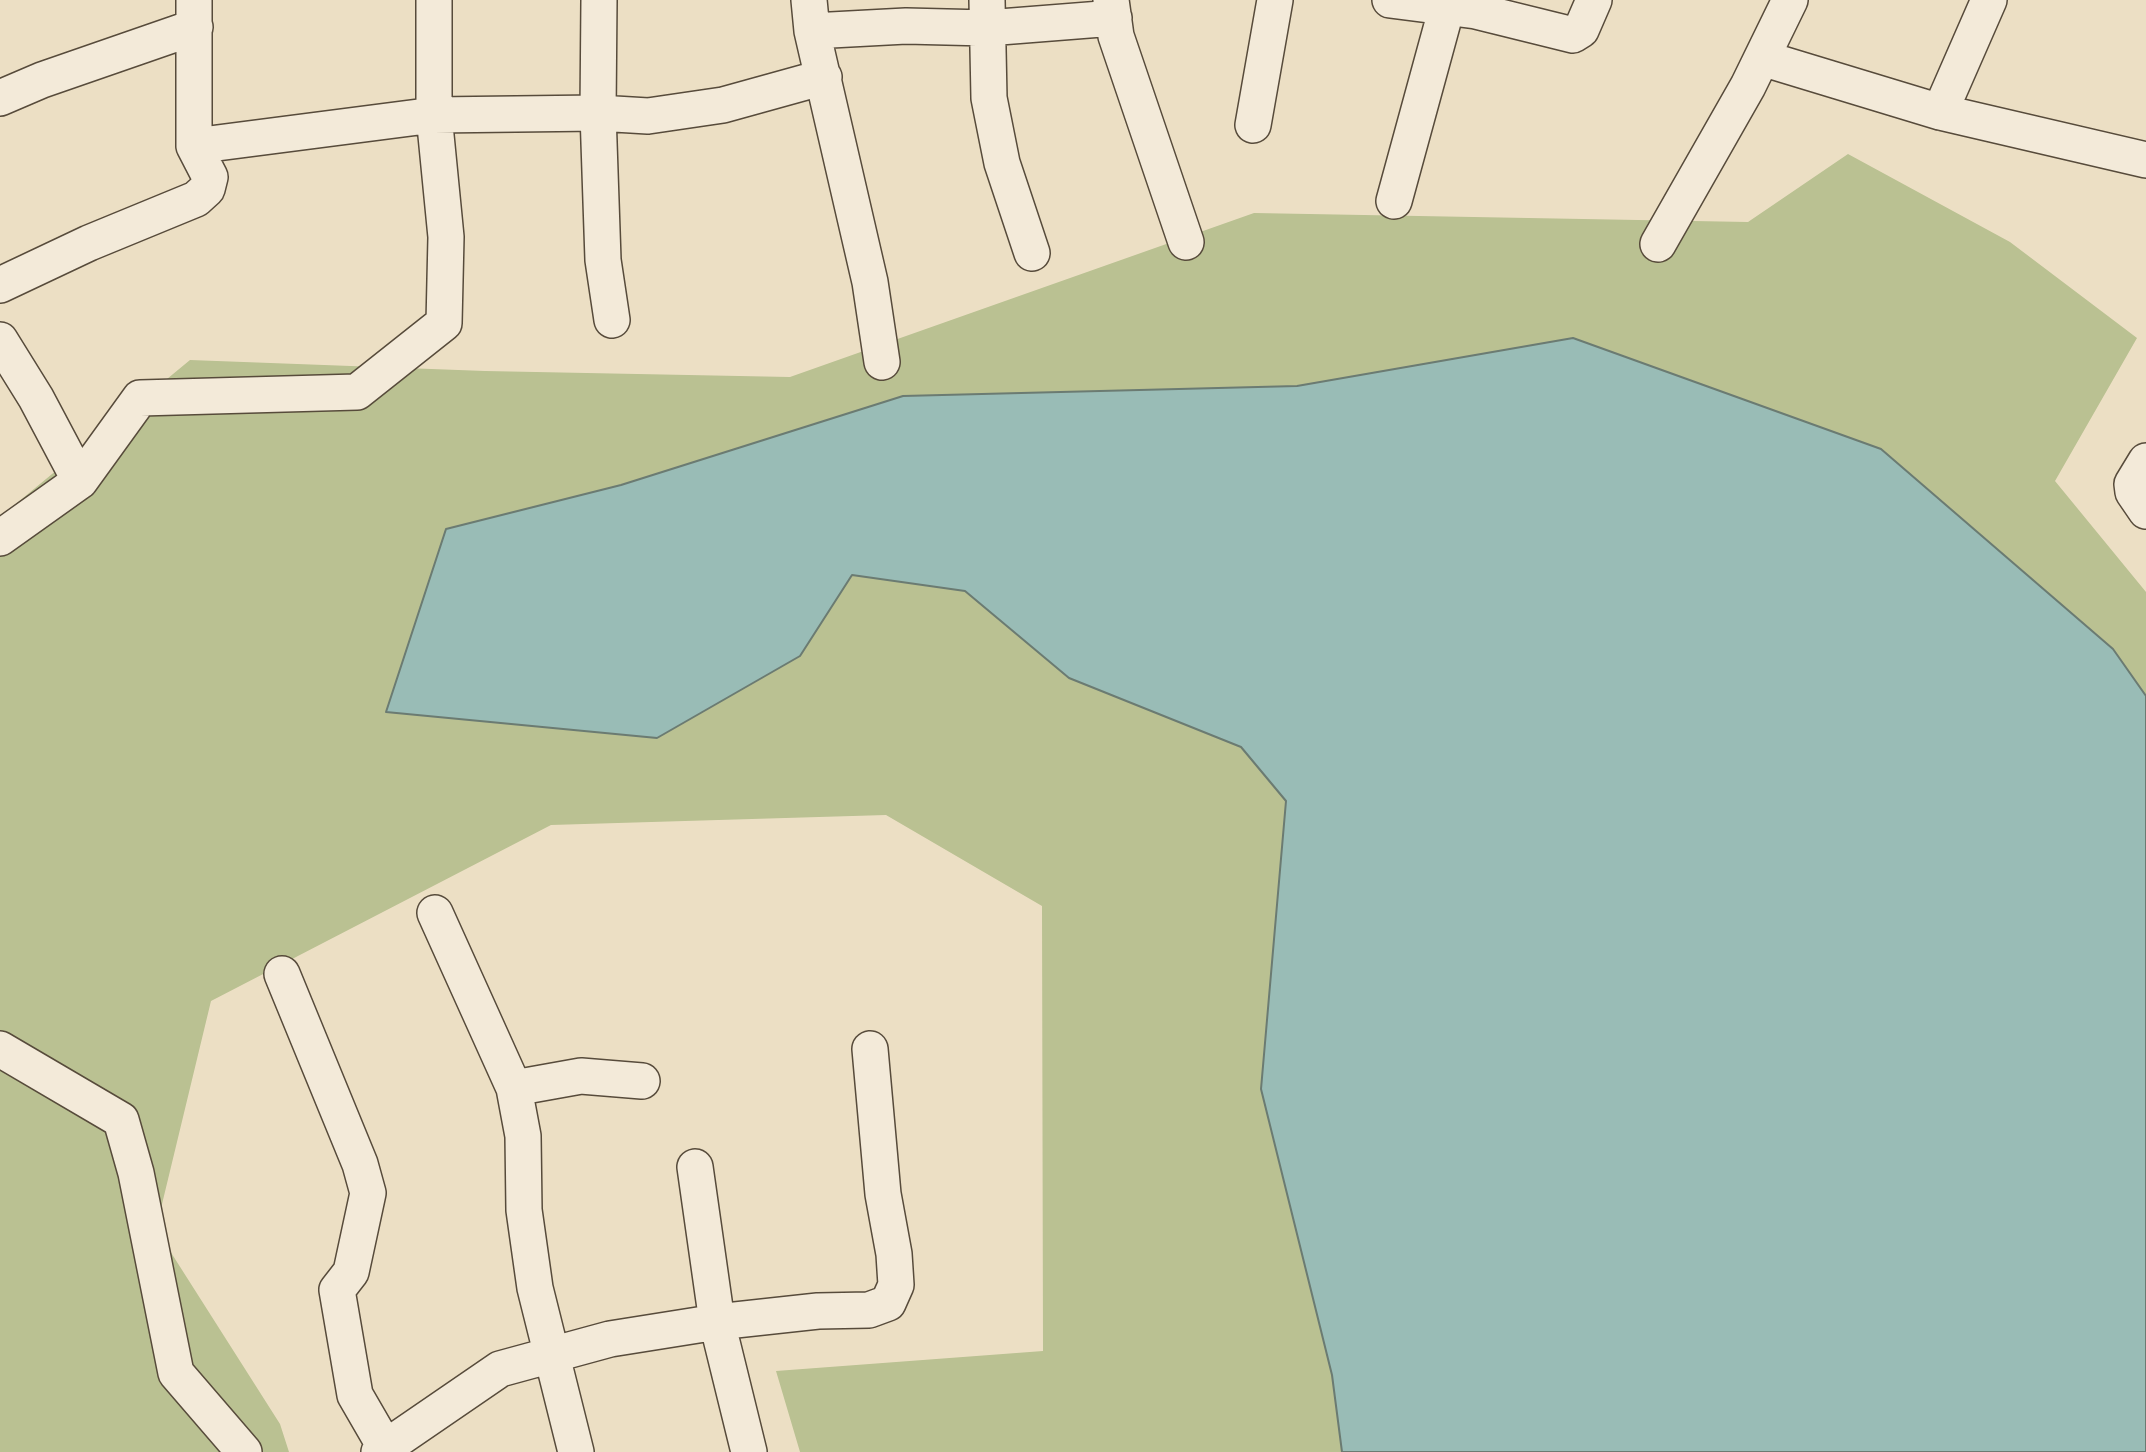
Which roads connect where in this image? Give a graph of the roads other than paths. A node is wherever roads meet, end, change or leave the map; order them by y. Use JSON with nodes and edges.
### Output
{"nodes":[{"id":1,"x":434,"y":0,"type":"edge"},
{"id":2,"x":599,"y":0,"type":"edge"},
{"id":3,"x":1275,"y":0,"type":"edge"},
{"id":4,"x":1390,"y":0,"type":"edge"},
{"id":5,"x":1594,"y":0,"type":"edge"},
{"id":6,"x":1790,"y":0,"type":"edge"},
{"id":7,"x":1989,"y":0,"type":"edge"},
{"id":8,"x":1468,"y":6,"type":"edge"},
{"id":9,"x":1113,"y":9,"type":"edge"},
{"id":10,"x":195,"y":13,"type":"edge"},
{"id":11,"x":987,"y":14,"type":"edge"},
{"id":12,"x":811,"y":15,"type":"edge"},
{"id":13,"x":1762,"y":58,"type":"junction"},
{"id":14,"x":824,"y":77,"type":"junction"},
{"id":15,"x":0,"y":98,"type":"edge"},
{"id":16,"x":1940,"y":112,"type":"junction"},
{"id":17,"x":597,"y":113,"type":"junction"},
{"id":18,"x":434,"y":115,"type":"junction"},
{"id":19,"x":1253,"y":125,"type":"dead end"},
{"id":20,"x":194,"y":146,"type":"junction"},
{"id":21,"x":2146,"y":160,"type":"edge"},
{"id":22,"x":1394,"y":201,"type":"dead end"},
{"id":23,"x":1186,"y":242,"type":"dead end"},
{"id":24,"x":1658,"y":243,"type":"dead end"},
{"id":25,"x":1032,"y":253,"type":"dead end"},
{"id":26,"x":0,"y":285,"type":"edge"},
{"id":27,"x":612,"y":320,"type":"dead end"},
{"id":28,"x":0,"y":340,"type":"edge"},
{"id":29,"x":882,"y":362,"type":"dead end"},
{"id":30,"x":2146,"y":461,"type":"edge"},
{"id":31,"x":80,"y":481,"type":"junction"},
{"id":32,"x":2146,"y":511,"type":"edge"},
{"id":33,"x":0,"y":538,"type":"edge"},
{"id":34,"x":435,"y":913,"type":"dead end"},
{"id":35,"x":282,"y":974,"type":"dead end"},
{"id":36,"x":0,"y":1049,"type":"edge"},
{"id":37,"x":870,"y":1049,"type":"dead end"},
{"id":38,"x":642,"y":1081,"type":"dead end"},
{"id":39,"x":514,"y":1088,"type":"junction"},
{"id":40,"x":695,"y":1167,"type":"dead end"},
{"id":41,"x":717,"y":1322,"type":"junction"},
{"id":42,"x":550,"y":1355,"type":"junction"},
{"id":43,"x":384,"y":1451,"type":"edge"},
{"id":44,"x":244,"y":1452,"type":"edge"},
{"id":45,"x":576,"y":1452,"type":"edge"},
{"id":46,"x":749,"y":1452,"type":"edge"}],
"edges":[{"from":1,"to":18,"type":"street"},
{"from":2,"to":17,"type":"street"},
{"from":3,"to":19,"type":"street"},
{"from":4,"to":8,"type":"street"},
{"from":5,"to":8,"type":"street"},
{"from":6,"to":13,"type":"street"},
{"from":7,"to":16,"type":"street"},
{"from":8,"to":22,"type":"street"},
{"from":9,"to":11,"type":"street"},
{"from":9,"to":23,"type":"street"},
{"from":10,"to":15,"type":"street"},
{"from":10,"to":20,"type":"street"},
{"from":11,"to":12,"type":"street"},
{"from":11,"to":25,"type":"street"},
{"from":12,"to":14,"type":"street"},
{"from":13,"to":16,"type":"street"},
{"from":13,"to":24,"type":"street"},
{"from":14,"to":17,"type":"street"},
{"from":14,"to":29,"type":"street"},
{"from":16,"to":21,"type":"street"},
{"from":17,"to":18,"type":"street"},
{"from":17,"to":27,"type":"street"},
{"from":18,"to":20,"type":"street"},
{"from":18,"to":31,"type":"street"},
{"from":20,"to":26,"type":"street"},
{"from":28,"to":31,"type":"street"},
{"from":30,"to":32,"type":"street"},
{"from":31,"to":33,"type":"street"},
{"from":34,"to":39,"type":"street"},
{"from":35,"to":43,"type":"street"},
{"from":36,"to":44,"type":"street"},
{"from":37,"to":41,"type":"street"},
{"from":38,"to":39,"type":"street"},
{"from":39,"to":42,"type":"street"},
{"from":40,"to":41,"type":"street"},
{"from":41,"to":42,"type":"street"},
{"from":41,"to":46,"type":"street"},
{"from":42,"to":43,"type":"street"},
{"from":42,"to":45,"type":"street"}]}
